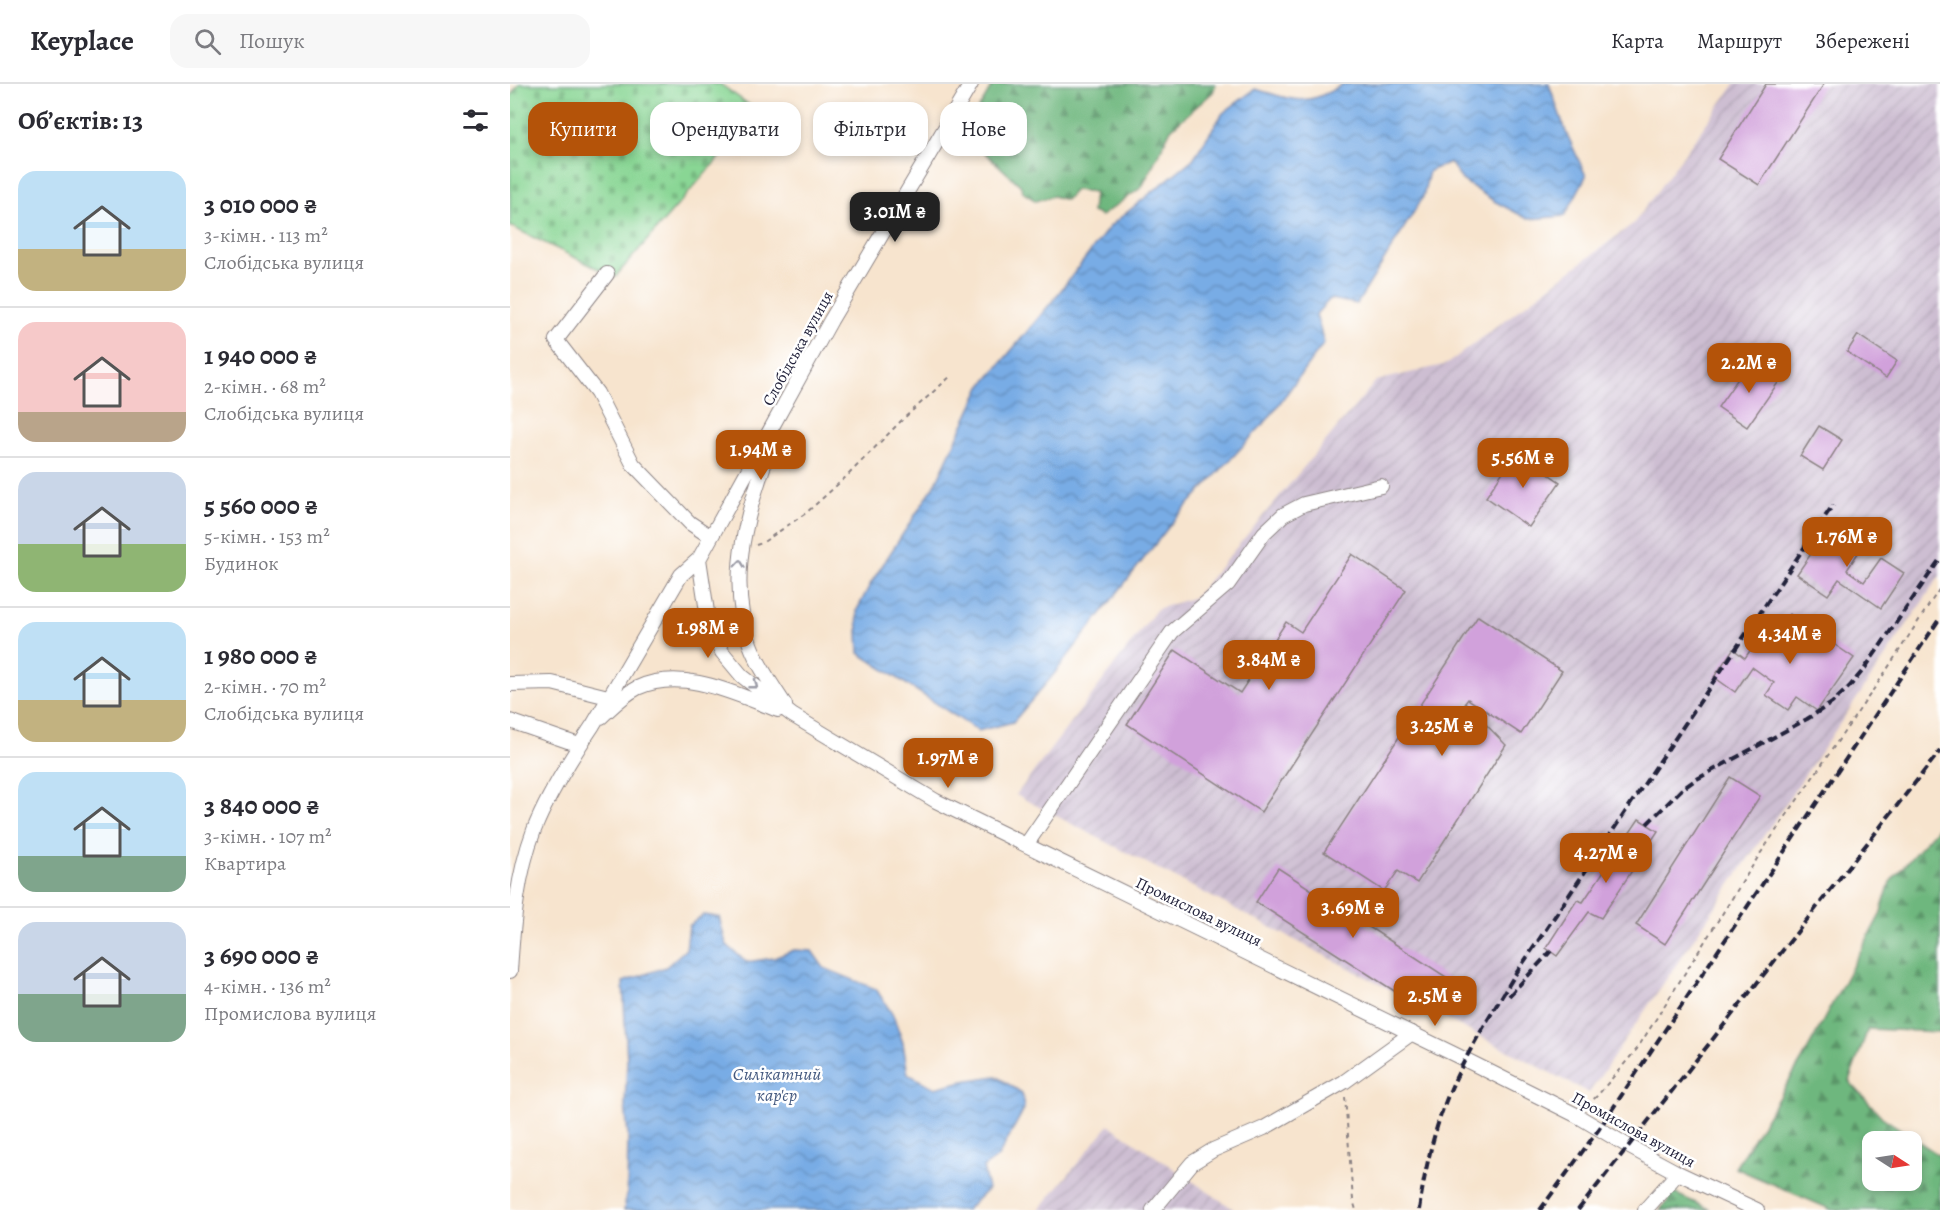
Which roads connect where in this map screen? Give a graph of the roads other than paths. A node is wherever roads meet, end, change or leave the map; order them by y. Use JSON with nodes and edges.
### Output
{"nodes":[{"id":1,"x":971,"y":84,"type":"edge"},
{"id":2,"x":607,"y":274,"type":"dead end"},
{"id":3,"x":794,"y":387,"type":"junction"},
{"id":4,"x":1381,"y":486,"type":"dead end"},
{"id":5,"x":711,"y":537,"type":"junction"},
{"id":6,"x":699,"y":559,"type":"junction"},
{"id":7,"x":510,"y":684,"type":"edge"},
{"id":8,"x":608,"y":697,"type":"junction"},
{"id":9,"x":792,"y":715,"type":"junction"},
{"id":10,"x":510,"y":721,"type":"edge"},
{"id":11,"x":593,"y":725,"type":"junction"},
{"id":12,"x":579,"y":745,"type":"junction"},
{"id":13,"x":1026,"y":844,"type":"junction"},
{"id":14,"x":511,"y":932,"type":"edge"},
{"id":15,"x":510,"y":971,"type":"edge"},
{"id":16,"x":1412,"y":1033,"type":"junction"},
{"id":17,"x":1678,"y":1173,"type":"junction"},
{"id":18,"x":1153,"y":1210,"type":"edge"},
{"id":19,"x":1645,"y":1210,"type":"edge"},
{"id":20,"x":1757,"y":1210,"type":"edge"}],
"edges":[{"from":1,"to":3,"type":"street","name":"Слобідська вулиця"},
{"from":2,"to":5,"type":"street"},
{"from":3,"to":5,"type":"street","name":"Слобідська вулиця"},
{"from":9,"to":3,"type":"street","one_way":true},
{"from":4,"to":13,"type":"street"},
{"from":5,"to":6,"type":"street","name":"Слобідська вулиця"},
{"from":6,"to":8,"type":"street","name":"Слобідська вулиця"},
{"from":6,"to":9,"type":"street","one_way":true},
{"from":7,"to":8,"type":"street"},
{"from":8,"to":11,"type":"street","name":"Слобідська вулиця"},
{"from":9,"to":11,"type":"street"},
{"from":9,"to":13,"type":"street","name":"Промислова вулиця"},
{"from":10,"to":12,"type":"street"},
{"from":11,"to":12,"type":"street"},
{"from":12,"to":14,"type":"street"},
{"from":13,"to":16,"type":"street","name":"Промислова вулиця"},
{"from":14,"to":15,"type":"street"},
{"from":16,"to":17,"type":"street","name":"Промислова вулиця"},
{"from":16,"to":18,"type":"street"},
{"from":17,"to":19,"type":"street"},
{"from":17,"to":20,"type":"street","name":"Промислова вулиця"}]}
